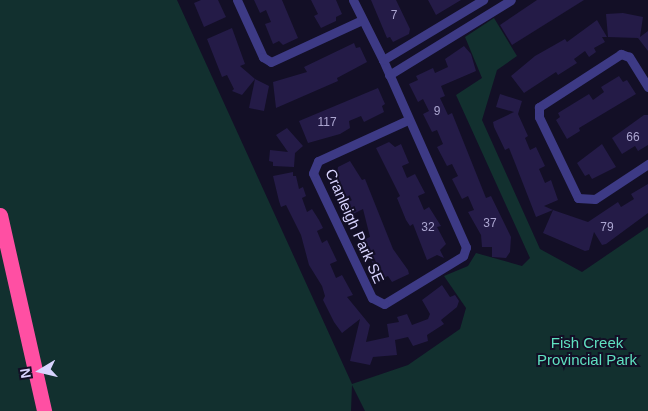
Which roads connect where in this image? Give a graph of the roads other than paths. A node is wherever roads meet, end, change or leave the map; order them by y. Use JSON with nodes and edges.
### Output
{"nodes":[{"id":1,"x":237,"y":0,"type":"edge"},
{"id":2,"x":353,"y":0,"type":"edge"},
{"id":3,"x":511,"y":0,"type":"edge"},
{"id":4,"x":479,"y":1,"type":"edge"},
{"id":5,"x":484,"y":16,"type":"junction"},
{"id":6,"x":362,"y":20,"type":"junction"},
{"id":7,"x":383,"y":60,"type":"junction"},
{"id":8,"x":389,"y":75,"type":"junction"},
{"id":9,"x":648,"y":87,"type":"edge"},
{"id":10,"x":408,"y":120,"type":"junction"},
{"id":11,"x":648,"y":164,"type":"edge"},
{"id":12,"x":0,"y":215,"type":"edge"},
{"id":13,"x":44,"y":411,"type":"edge"}],
"edges":[{"from":1,"to":6,"type":"street"},
{"from":2,"to":6,"type":"street","name":"Cranleigh Park SE"},
{"from":3,"to":5,"type":"street"},
{"from":4,"to":5,"type":"street"},
{"from":4,"to":7,"type":"street"},
{"from":5,"to":8,"type":"street"},
{"from":6,"to":7,"type":"street","name":"Cranleigh Park SE"},
{"from":7,"to":8,"type":"street","name":"Cranleigh Park SE"},
{"from":8,"to":10,"type":"street","name":"Cranleigh Park SE"},
{"from":9,"to":11,"type":"street"},
{"from":10,"to":10,"type":"street","name":"Cranleigh Park SE"},
{"from":12,"to":13,"type":"highway"}]}
